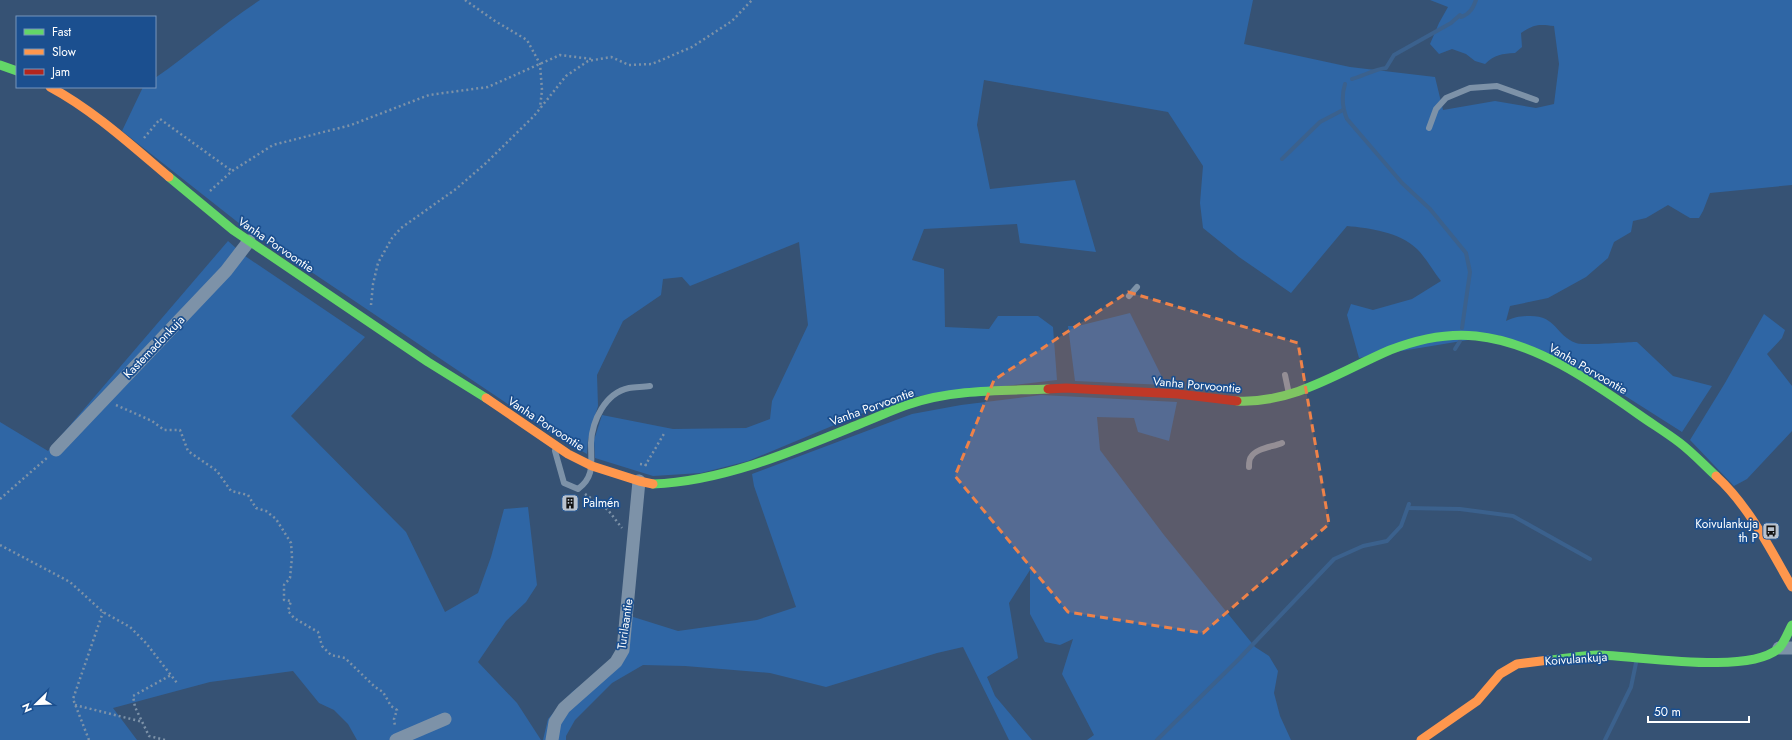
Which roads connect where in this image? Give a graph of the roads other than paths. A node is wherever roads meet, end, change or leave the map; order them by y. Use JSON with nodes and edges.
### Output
{"nodes":[{"id":1,"x":0,"y":65,"type":"edge"},
{"id":2,"x":16,"y":71,"type":"edge"},
{"id":3,"x":52,"y":88,"type":"edge"},
{"id":4,"x":1536,"y":100,"type":"dead end"},
{"id":5,"x":1429,"y":128,"type":"dead end"},
{"id":6,"x":249,"y":241,"type":"junction"},
{"id":7,"x":1137,"y":286,"type":"dead end"},
{"id":8,"x":1129,"y":296,"type":"dead end"},
{"id":9,"x":1285,"y":374,"type":"dead end"},
{"id":10,"x":650,"y":386,"type":"dead end"},
{"id":11,"x":1289,"y":396,"type":"junction"},
{"id":12,"x":1282,"y":443,"type":"dead end"},
{"id":13,"x":552,"y":444,"type":"junction"},
{"id":14,"x":56,"y":450,"type":"road end"},
{"id":15,"x":592,"y":466,"type":"junction"},
{"id":16,"x":1249,"y":467,"type":"dead end"},
{"id":17,"x":639,"y":481,"type":"junction"},
{"id":18,"x":1792,"y":587,"type":"edge"},
{"id":19,"x":1792,"y":625,"type":"edge"},
{"id":20,"x":1786,"y":648,"type":"edge"},
{"id":21,"x":445,"y":719,"type":"dead end"},
{"id":22,"x":397,"y":740,"type":"edge"},
{"id":23,"x":552,"y":740,"type":"edge"},
{"id":24,"x":1422,"y":740,"type":"edge"}],
"edges":[{"from":1,"to":2,"type":"street"},
{"from":3,"to":6,"type":"street","name":"Vanha Porvoontie"},
{"from":4,"to":5,"type":"lane"},
{"from":6,"to":13,"type":"street","name":"Vanha Porvoontie"},
{"from":6,"to":14,"type":"street","name":"Kastemadonkuja"},
{"from":7,"to":8,"type":"lane"},
{"from":9,"to":11,"type":"lane"},
{"from":10,"to":15,"type":"lane"},
{"from":11,"to":17,"type":"street","name":"Vanha Porvoontie"},
{"from":11,"to":18,"type":"street","name":"Vanha Porvoontie"},
{"from":12,"to":16,"type":"lane"},
{"from":13,"to":15,"type":"street","name":"Vanha Porvoontie"},
{"from":13,"to":15,"type":"lane"},
{"from":15,"to":17,"type":"street","name":"Vanha Porvoontie"},
{"from":17,"to":23,"type":"street","name":"Turilaantie"},
{"from":19,"to":20,"type":"street","name":"Koivulankuja"},
{"from":20,"to":24,"type":"street","name":"Koivulankuja"},
{"from":21,"to":22,"type":"street"}]}
